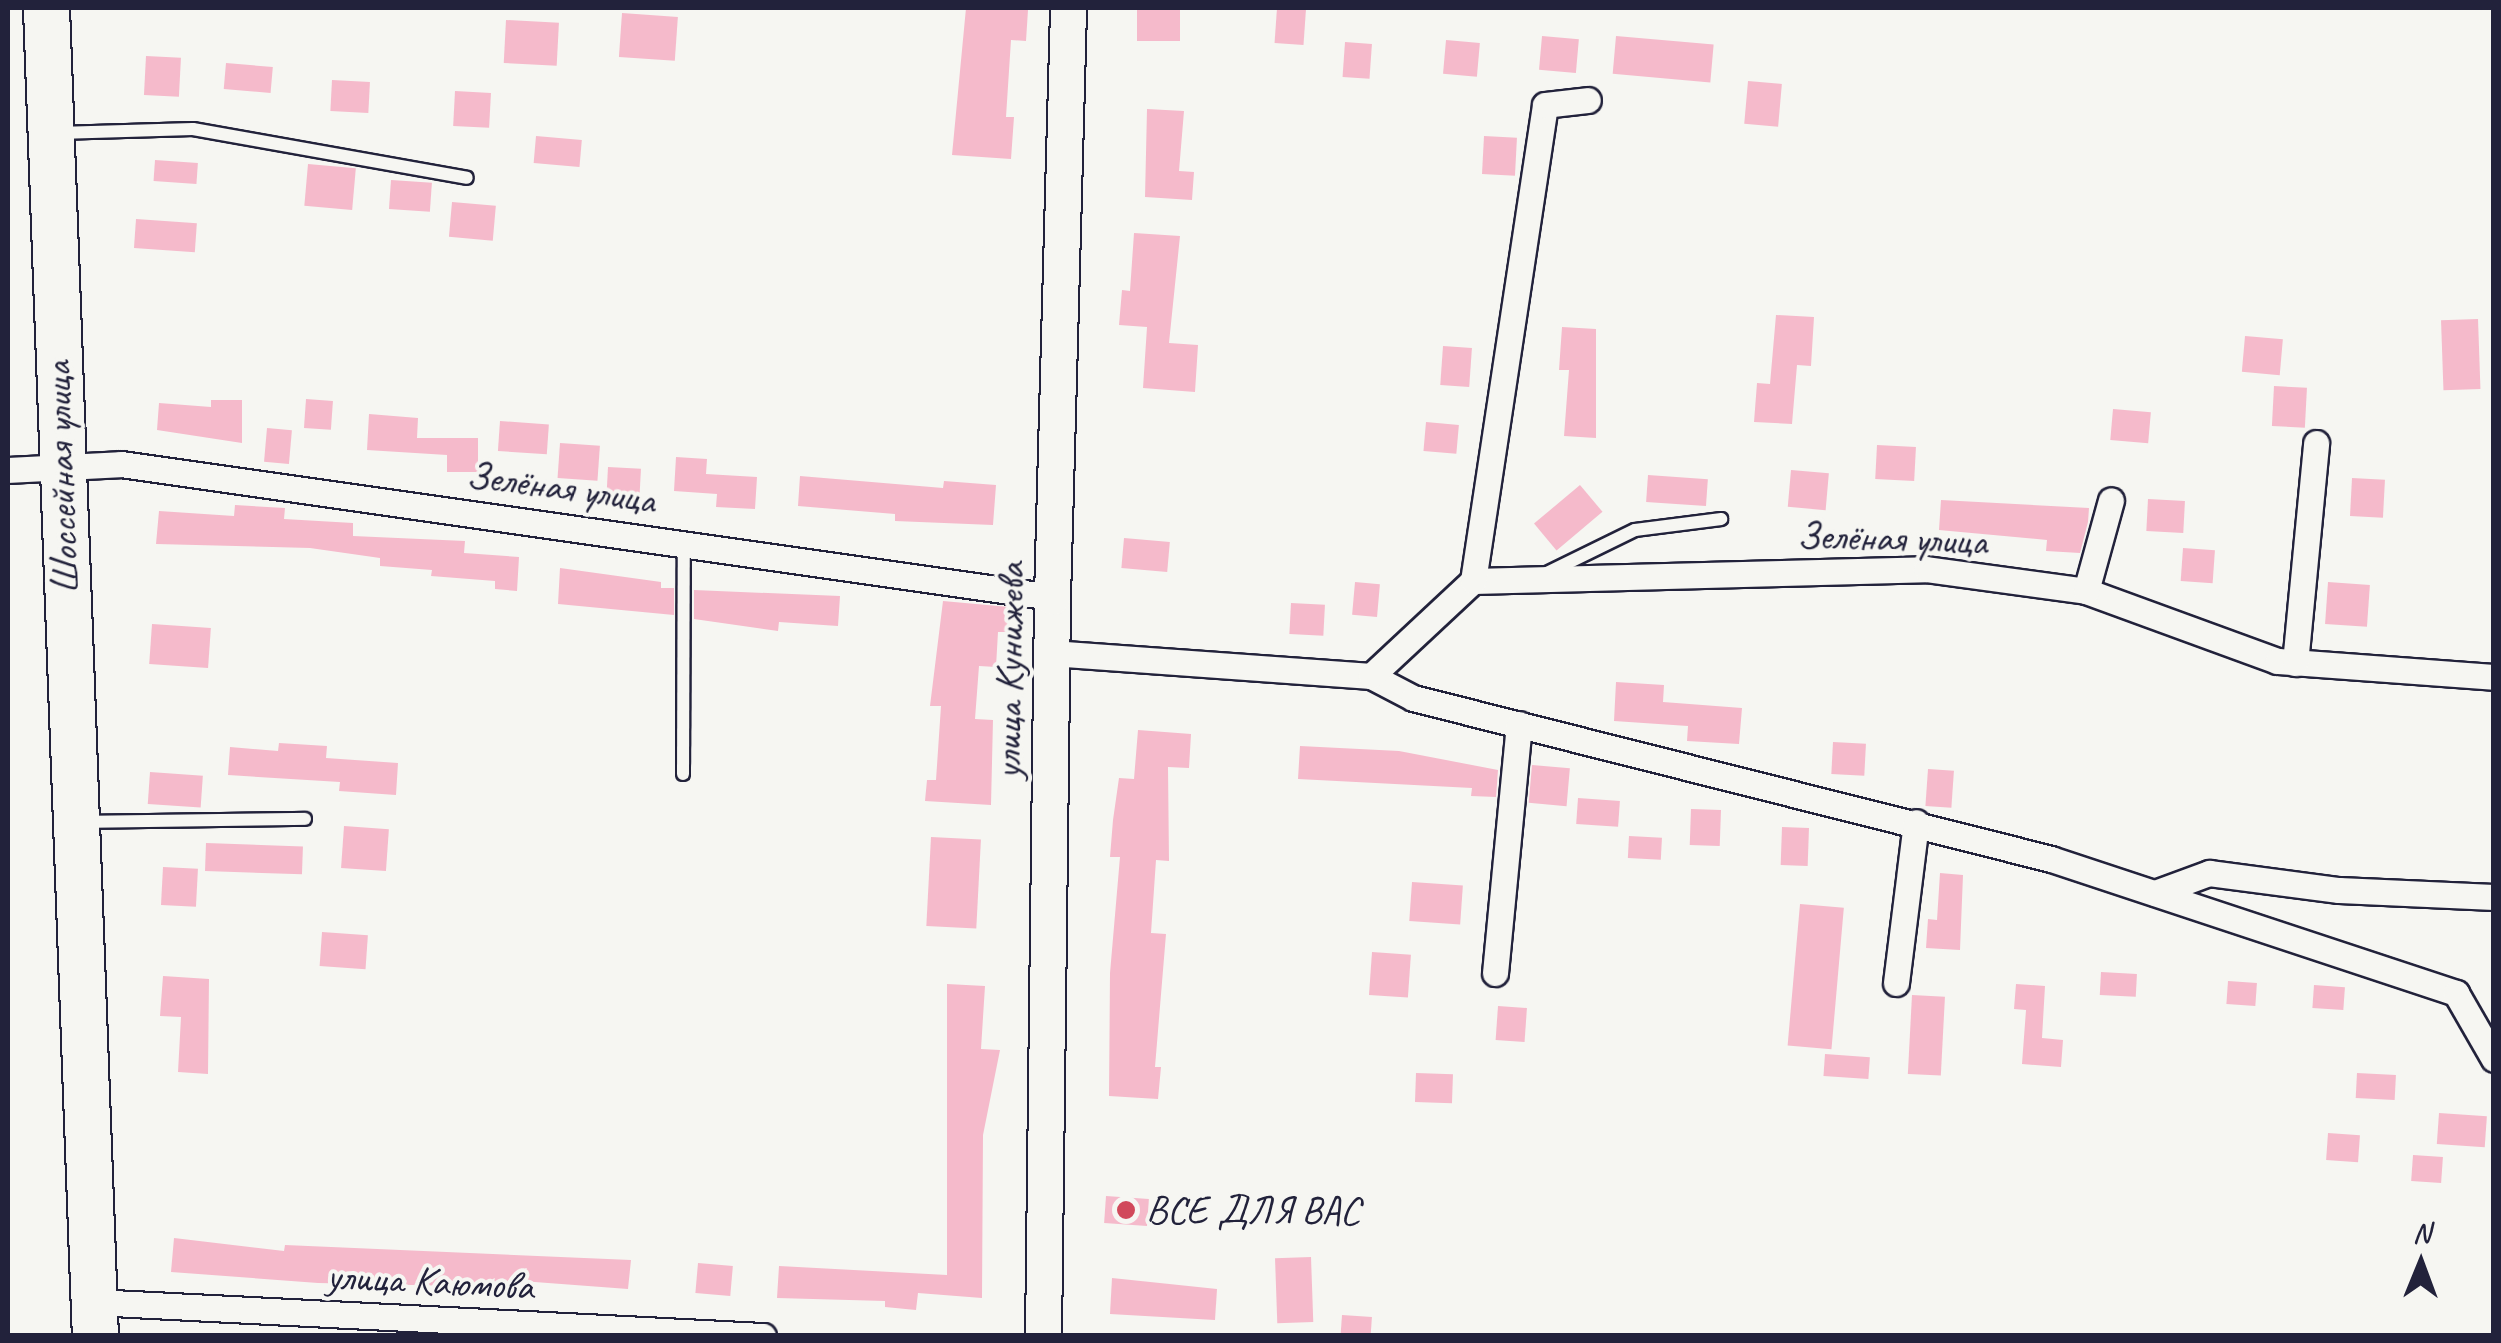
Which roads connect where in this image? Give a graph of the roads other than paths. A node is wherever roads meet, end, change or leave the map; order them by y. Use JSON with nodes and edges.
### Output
{"nodes":[{"id":1,"x":46,"y":8,"type":"edge"},
{"id":2,"x":1068,"y":8,"type":"edge"},
{"id":3,"x":1588,"y":100,"type":"dead end"},
{"id":4,"x":50,"y":134,"type":"junction"},
{"id":5,"x":467,"y":178,"type":"dead end"},
{"id":6,"x":2316,"y":443,"type":"dead end"},
{"id":7,"x":60,"y":468,"type":"junction"},
{"id":8,"x":8,"y":470,"type":"edge"},
{"id":9,"x":2111,"y":500,"type":"dead end"},
{"id":10,"x":1721,"y":518,"type":"dead end"},
{"id":11,"x":684,"y":541,"type":"junction"},
{"id":12,"x":1534,"y":579,"type":"junction"},
{"id":13,"x":1473,"y":581,"type":"junction"},
{"id":14,"x":2086,"y":591,"type":"junction"},
{"id":15,"x":1052,"y":597,"type":"junction"},
{"id":16,"x":1051,"y":653,"type":"junction"},
{"id":17,"x":2295,"y":663,"type":"junction"},
{"id":18,"x":1372,"y":676,"type":"junction"},
{"id":19,"x":2494,"y":677,"type":"edge"},
{"id":20,"x":1519,"y":724,"type":"junction"},
{"id":21,"x":683,"y":774,"type":"dead end"},
{"id":22,"x":305,"y":819,"type":"dead end"},
{"id":23,"x":74,"y":822,"type":"junction"},
{"id":24,"x":1916,"y":822,"type":"junction"},
{"id":25,"x":2155,"y":893,"type":"junction"},
{"id":26,"x":2494,"y":897,"type":"edge"},
{"id":27,"x":1495,"y":973,"type":"dead end"},
{"id":28,"x":1896,"y":983,"type":"dead end"},
{"id":29,"x":2494,"y":1059,"type":"edge"},
{"id":30,"x":94,"y":1319,"type":"edge"},
{"id":31,"x":763,"y":1336,"type":"edge"},
{"id":32,"x":1043,"y":1336,"type":"edge"}],
"edges":[{"from":1,"to":4,"type":"highway","name":"Шоссейная улица"},
{"from":2,"to":15,"type":"street","name":"улица Кунижева"},
{"from":3,"to":13,"type":"street"},
{"from":4,"to":5,"type":"lane"},
{"from":4,"to":7,"type":"highway","name":"Шоссейная улица"},
{"from":6,"to":17,"type":"street"},
{"from":7,"to":8,"type":"street","name":"Зелёная улица"},
{"from":7,"to":11,"type":"street","name":"Зелёная улица"},
{"from":7,"to":23,"type":"highway","name":"Шоссейная улица"},
{"from":9,"to":14,"type":"street"},
{"from":10,"to":12,"type":"lane"},
{"from":11,"to":15,"type":"street","name":"Зелёная улица"},
{"from":11,"to":21,"type":"lane"},
{"from":12,"to":13,"type":"street","name":"Зелёная улица"},
{"from":12,"to":14,"type":"street","name":"Зелёная улица"},
{"from":13,"to":18,"type":"street"},
{"from":14,"to":17,"type":"street","name":"Зелёная улица"},
{"from":15,"to":16,"type":"street","name":"улица Кунижева"},
{"from":16,"to":18,"type":"street"},
{"from":16,"to":32,"type":"street","name":"улица Кунижева"},
{"from":17,"to":19,"type":"street","name":"Зелёная улица"},
{"from":18,"to":20,"type":"street"},
{"from":20,"to":24,"type":"street"},
{"from":20,"to":27,"type":"street"},
{"from":22,"to":23,"type":"lane"},
{"from":23,"to":30,"type":"highway","name":"Шоссейная улица"},
{"from":24,"to":25,"type":"street"},
{"from":24,"to":28,"type":"street"},
{"from":25,"to":26,"type":"street"},
{"from":25,"to":29,"type":"street"},
{"from":30,"to":31,"type":"street","name":"улица Каюмова"}]}
